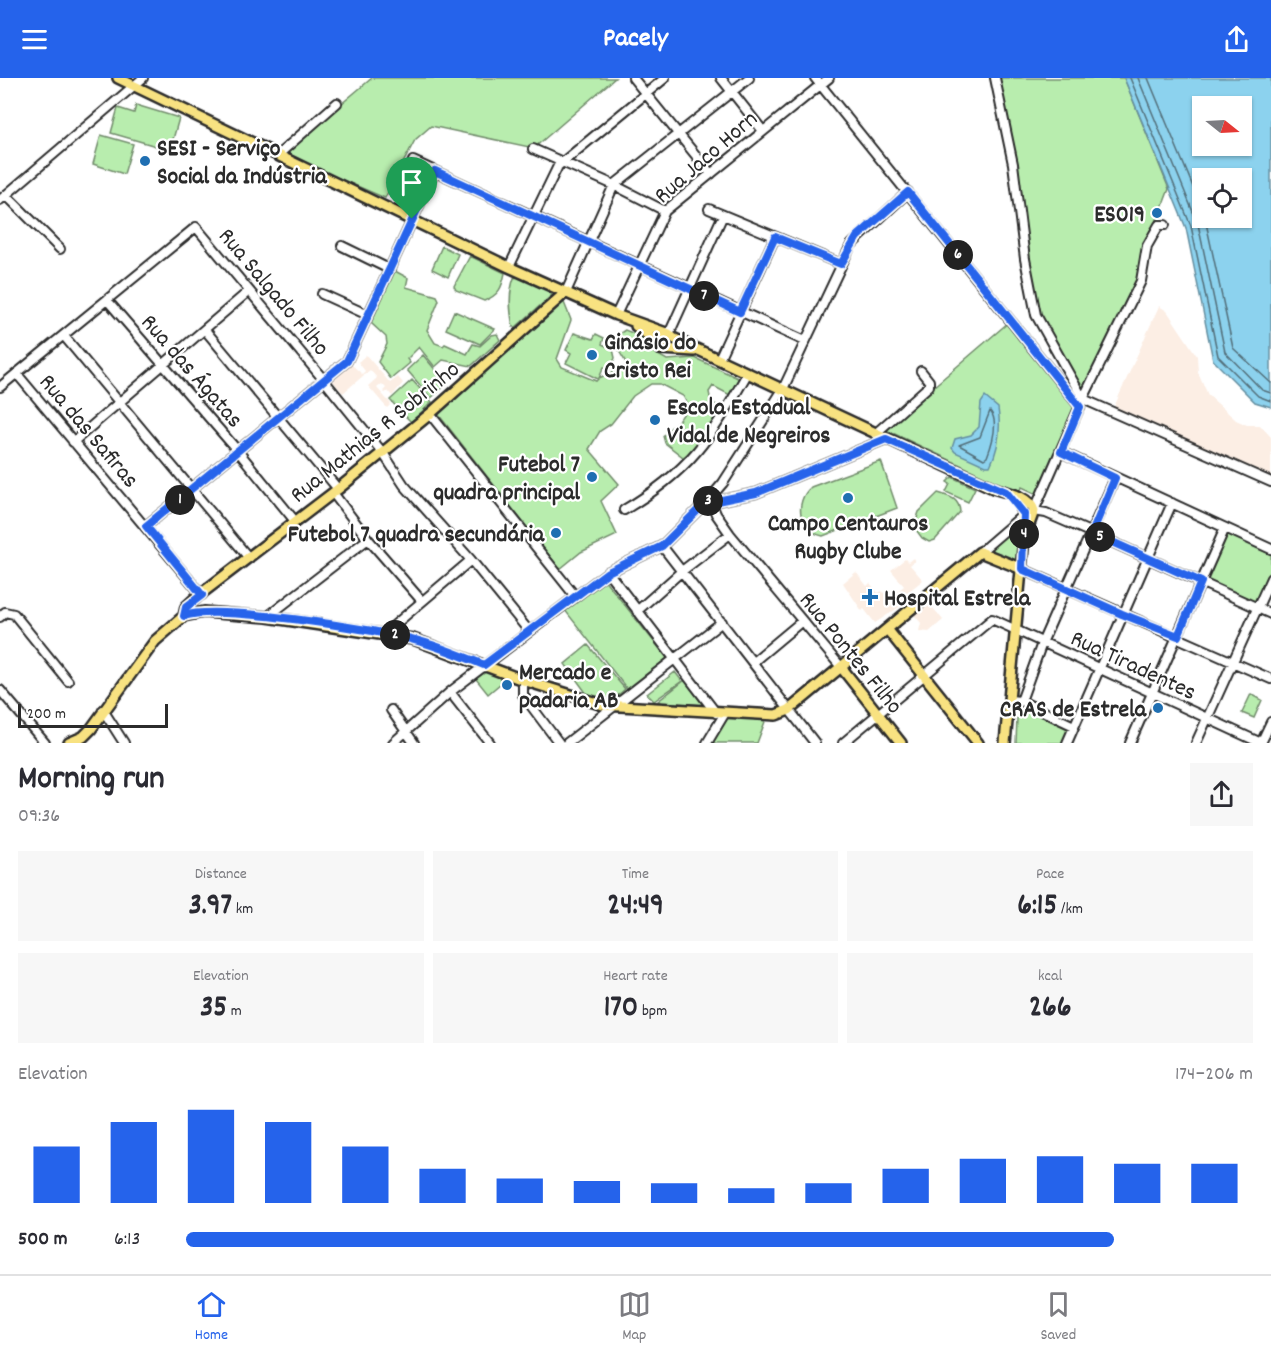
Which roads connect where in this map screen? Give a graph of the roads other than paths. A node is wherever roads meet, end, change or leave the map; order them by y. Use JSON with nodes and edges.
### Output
{"nodes":[{"id":1,"x":118,"y":78,"type":"edge"},
{"id":2,"x":143,"y":78,"type":"edge"},
{"id":3,"x":633,"y":78,"type":"edge"},
{"id":4,"x":665,"y":78,"type":"edge"},
{"id":5,"x":721,"y":78,"type":"edge"},
{"id":6,"x":749,"y":78,"type":"edge"},
{"id":7,"x":815,"y":78,"type":"edge"},
{"id":8,"x":829,"y":78,"type":"edge"},
{"id":9,"x":995,"y":78,"type":"edge"},
{"id":10,"x":820,"y":85,"type":"junction"},
{"id":11,"x":134,"y":86,"type":"junction"},
{"id":12,"x":732,"y":91,"type":"junction"},
{"id":13,"x":646,"y":94,"type":"junction"},
{"id":14,"x":337,"y":103,"type":"dead end"},
{"id":15,"x":763,"y":131,"type":"junction"},
{"id":16,"x":679,"y":135,"type":"junction"},
{"id":17,"x":533,"y":149,"type":"dead end"},
{"id":18,"x":279,"y":154,"type":"junction"},
{"id":19,"x":413,"y":161,"type":"dead end"},
{"id":20,"x":562,"y":162,"type":"junction"},
{"id":21,"x":435,"y":171,"type":"junction"},
{"id":22,"x":711,"y":174,"type":"junction"},
{"id":23,"x":614,"y":185,"type":"junction"},
{"id":24,"x":908,"y":192,"type":"junction"},
{"id":25,"x":3,"y":198,"type":"edge"},
{"id":26,"x":709,"y":209,"type":"dead end"},
{"id":27,"x":665,"y":211,"type":"junction"},
{"id":28,"x":723,"y":215,"type":"junction"},
{"id":29,"x":532,"y":217,"type":"junction"},
{"id":30,"x":412,"y":219,"type":"junction"},
{"id":31,"x":1165,"y":225,"type":"dead end"},
{"id":32,"x":775,"y":237,"type":"junction"},
{"id":33,"x":589,"y":243,"type":"junction"},
{"id":34,"x":342,"y":246,"type":"dead end"},
{"id":35,"x":60,"y":249,"type":"dead end"},
{"id":36,"x":841,"y":264,"type":"junction"},
{"id":37,"x":639,"y":265,"type":"junction"},
{"id":38,"x":509,"y":267,"type":"junction"},
{"id":39,"x":389,"y":269,"type":"junction"},
{"id":40,"x":690,"y":290,"type":"junction"},
{"id":41,"x":249,"y":291,"type":"junction"},
{"id":42,"x":566,"y":292,"type":"junction"},
{"id":43,"x":322,"y":294,"type":"dead end"},
{"id":44,"x":106,"y":300,"type":"junction"},
{"id":45,"x":740,"y":312,"type":"junction"},
{"id":46,"x":368,"y":315,"type":"junction"},
{"id":47,"x":616,"y":315,"type":"junction"},
{"id":48,"x":627,"y":319,"type":"junction"},
{"id":49,"x":205,"y":330,"type":"junction"},
{"id":50,"x":669,"y":335,"type":"junction"},
{"id":51,"x":63,"y":336,"type":"junction"},
{"id":52,"x":657,"y":342,"type":"junction"},
{"id":53,"x":805,"y":342,"type":"junction"},
{"id":54,"x":668,"y":350,"type":"junction"},
{"id":55,"x":700,"y":351,"type":"junction"},
{"id":56,"x":719,"y":359,"type":"junction"},
{"id":57,"x":163,"y":366,"type":"junction"},
{"id":58,"x":921,"y":371,"type":"dead end"},
{"id":59,"x":17,"y":374,"type":"junction"},
{"id":60,"x":747,"y":374,"type":"junction"},
{"id":61,"x":323,"y":379,"type":"junction"},
{"id":62,"x":0,"y":387,"type":"edge"},
{"id":63,"x":782,"y":391,"type":"junction"},
{"id":64,"x":1082,"y":403,"type":"junction"},
{"id":65,"x":118,"y":404,"type":"junction"},
{"id":66,"x":430,"y":414,"type":"junction"},
{"id":67,"x":280,"y":416,"type":"junction"},
{"id":68,"x":875,"y":434,"type":"junction"},
{"id":69,"x":886,"y":439,"type":"junction"},
{"id":70,"x":73,"y":442,"type":"junction"},
{"id":71,"x":237,"y":450,"type":"junction"},
{"id":72,"x":1061,"y":452,"type":"junction"},
{"id":73,"x":382,"y":453,"type":"junction"},
{"id":74,"x":1115,"y":478,"type":"junction"},
{"id":75,"x":1271,"y":482,"type":"edge"},
{"id":76,"x":192,"y":490,"type":"junction"},
{"id":77,"x":336,"y":491,"type":"junction"},
{"id":78,"x":1006,"y":492,"type":"junction"},
{"id":79,"x":711,"y":500,"type":"junction"},
{"id":80,"x":1172,"y":503,"type":"junction"},
{"id":81,"x":1033,"y":507,"type":"junction"},
{"id":82,"x":624,"y":510,"type":"dead end"},
{"id":83,"x":1024,"y":514,"type":"junction"},
{"id":84,"x":295,"y":521,"type":"junction"},
{"id":85,"x":146,"y":526,"type":"junction"},
{"id":86,"x":1225,"y":528,"type":"junction"},
{"id":87,"x":1092,"y":533,"type":"junction"},
{"id":88,"x":730,"y":534,"type":"junction"},
{"id":89,"x":1024,"y":538,"type":"junction"},
{"id":90,"x":368,"y":539,"type":"junction"},
{"id":91,"x":662,"y":546,"type":"junction"},
{"id":92,"x":1271,"y":549,"type":"edge"},
{"id":93,"x":980,"y":552,"type":"junction"},
{"id":94,"x":249,"y":558,"type":"junction"},
{"id":95,"x":1146,"y":559,"type":"junction"},
{"id":96,"x":471,"y":560,"type":"junction"},
{"id":97,"x":1012,"y":564,"type":"junction"},
{"id":98,"x":1022,"y":569,"type":"junction"},
{"id":99,"x":682,"y":571,"type":"junction"},
{"id":100,"x":608,"y":572,"type":"junction"},
{"id":101,"x":1271,"y":578,"type":"edge"},
{"id":102,"x":1021,"y":581,"type":"junction"},
{"id":103,"x":1201,"y":582,"type":"junction"},
{"id":104,"x":1067,"y":590,"type":"junction"},
{"id":105,"x":202,"y":595,"type":"junction"},
{"id":106,"x":575,"y":596,"type":"junction"},
{"id":107,"x":421,"y":600,"type":"junction"},
{"id":108,"x":1257,"y":608,"type":"junction"},
{"id":109,"x":637,"y":611,"type":"junction"},
{"id":110,"x":198,"y":612,"type":"junction"},
{"id":111,"x":1122,"y":614,"type":"junction"},
{"id":112,"x":1271,"y":614,"type":"edge"},
{"id":113,"x":184,"y":616,"type":"junction"},
{"id":114,"x":0,"y":617,"type":"edge"},
{"id":115,"x":267,"y":617,"type":"junction"},
{"id":116,"x":802,"y":621,"type":"junction"},
{"id":117,"x":722,"y":622,"type":"junction"},
{"id":118,"x":887,"y":629,"type":"junction"},
{"id":119,"x":528,"y":630,"type":"junction"},
{"id":120,"x":1016,"y":631,"type":"junction"},
{"id":121,"x":385,"y":633,"type":"junction"},
{"id":122,"x":1178,"y":636,"type":"junction"},
{"id":123,"x":1042,"y":643,"type":"junction"},
{"id":124,"x":675,"y":660,"type":"junction"},
{"id":125,"x":753,"y":662,"type":"junction"},
{"id":126,"x":1232,"y":664,"type":"junction"},
{"id":127,"x":484,"y":665,"type":"junction"},
{"id":128,"x":841,"y":668,"type":"junction"},
{"id":129,"x":1098,"y":669,"type":"junction"},
{"id":130,"x":924,"y":676,"type":"junction"},
{"id":131,"x":1271,"y":678,"type":"edge"},
{"id":132,"x":523,"y":680,"type":"junction"},
{"id":133,"x":68,"y":681,"type":"dead end"},
{"id":134,"x":1271,"y":684,"type":"edge"},
{"id":135,"x":0,"y":690,"type":"edge"},
{"id":136,"x":450,"y":692,"type":"junction"},
{"id":137,"x":1152,"y":694,"type":"junction"},
{"id":138,"x":1009,"y":700,"type":"junction"},
{"id":139,"x":1021,"y":701,"type":"junction"},
{"id":140,"x":614,"y":706,"type":"junction"},
{"id":141,"x":103,"y":710,"type":"junction"},
{"id":142,"x":391,"y":710,"type":"dead end"},
{"id":143,"x":789,"y":710,"type":"junction"},
{"id":144,"x":720,"y":713,"type":"junction"},
{"id":145,"x":878,"y":713,"type":"junction"},
{"id":146,"x":1206,"y":719,"type":"junction"},
{"id":147,"x":1271,"y":722,"type":"edge"},
{"id":148,"x":1074,"y":726,"type":"junction"},
{"id":149,"x":406,"y":732,"type":"junction"},
{"id":150,"x":45,"y":743,"type":"edge"},
{"id":151,"x":69,"y":743,"type":"edge"},
{"id":152,"x":124,"y":743,"type":"edge"},
{"id":153,"x":393,"y":743,"type":"edge"},
{"id":154,"x":414,"y":743,"type":"edge"},
{"id":155,"x":490,"y":743,"type":"edge"},
{"id":156,"x":559,"y":743,"type":"edge"},
{"id":157,"x":567,"y":743,"type":"edge"},
{"id":158,"x":707,"y":743,"type":"edge"},
{"id":159,"x":815,"y":743,"type":"edge"},
{"id":160,"x":843,"y":743,"type":"edge"},
{"id":161,"x":901,"y":743,"type":"edge"},
{"id":162,"x":978,"y":743,"type":"edge"},
{"id":163,"x":1006,"y":743,"type":"edge"},
{"id":164,"x":1067,"y":743,"type":"edge"},
{"id":165,"x":1130,"y":743,"type":"edge"},
{"id":166,"x":1196,"y":743,"type":"edge"},
{"id":167,"x":1261,"y":743,"type":"edge"}],
"edges":[{"from":1,"to":11,"type":"main road"},
{"from":2,"to":11,"type":"street"},
{"from":3,"to":13,"type":"street"},
{"from":4,"to":13,"type":"street"},
{"from":5,"to":12,"type":"street"},
{"from":6,"to":12,"type":"street"},
{"from":7,"to":10,"type":"street"},
{"from":8,"to":10,"type":"street","name":"Rua Jaco Horn"},
{"from":9,"to":64,"type":"street"},
{"from":10,"to":15,"type":"street","name":"Rua Jaco Horn"},
{"from":10,"to":24,"type":"street"},
{"from":11,"to":18,"type":"main road"},
{"from":11,"to":25,"type":"street"},
{"from":12,"to":15,"type":"street"},
{"from":12,"to":16,"type":"street"},
{"from":13,"to":16,"type":"street"},
{"from":13,"to":20,"type":"street"},
{"from":14,"to":18,"type":"street"},
{"from":15,"to":22,"type":"street","name":"Rua Jaco Horn"},
{"from":16,"to":22,"type":"street"},
{"from":16,"to":23,"type":"street"},
{"from":17,"to":20,"type":"street"},
{"from":18,"to":30,"type":"main road"},
{"from":19,"to":21,"type":"street"},
{"from":20,"to":23,"type":"street"},
{"from":20,"to":29,"type":"street"},
{"from":21,"to":29,"type":"street"},
{"from":21,"to":30,"type":"street"},
{"from":22,"to":27,"type":"street","name":"Rua Jaco Horn"},
{"from":23,"to":27,"type":"street"},
{"from":23,"to":33,"type":"street"},
{"from":24,"to":36,"type":"street"},
{"from":24,"to":64,"type":"street"},
{"from":25,"to":35,"type":"street"},
{"from":26,"to":28,"type":"street"},
{"from":27,"to":37,"type":"street","name":"Rua Jaco Horn"},
{"from":28,"to":32,"type":"street"},
{"from":28,"to":40,"type":"street"},
{"from":29,"to":33,"type":"street"},
{"from":29,"to":38,"type":"street"},
{"from":30,"to":38,"type":"main road"},
{"from":30,"to":39,"type":"street"},
{"from":31,"to":64,"type":"street"},
{"from":32,"to":36,"type":"street"},
{"from":32,"to":45,"type":"street"},
{"from":33,"to":37,"type":"street"},
{"from":33,"to":42,"type":"street"},
{"from":34,"to":39,"type":"street"},
{"from":36,"to":53,"type":"street"},
{"from":37,"to":40,"type":"street"},
{"from":37,"to":47,"type":"street","name":"Rua Jaco Horn"},
{"from":38,"to":42,"type":"main road"},
{"from":39,"to":46,"type":"street"},
{"from":40,"to":45,"type":"street"},
{"from":40,"to":50,"type":"street"},
{"from":41,"to":44,"type":"street","name":"Rua Salgado Filho"},
{"from":41,"to":49,"type":"street"},
{"from":41,"to":61,"type":"street","name":"Rua Salgado Filho"},
{"from":42,"to":47,"type":"main road"},
{"from":42,"to":66,"type":"main road","name":"Rua Mathias R Sobrinho"},
{"from":43,"to":46,"type":"street"},
{"from":44,"to":51,"type":"street"},
{"from":44,"to":57,"type":"street","name":"Rua das Ágatas"},
{"from":45,"to":53,"type":"street"},
{"from":45,"to":56,"type":"street"},
{"from":46,"to":61,"type":"street"},
{"from":47,"to":48,"type":"main road"},
{"from":48,"to":50,"type":"main road"},
{"from":48,"to":52,"type":"main road"},
{"from":49,"to":57,"type":"street"},
{"from":49,"to":67,"type":"street"},
{"from":50,"to":52,"type":"main road"},
{"from":50,"to":54,"type":"main road"},
{"from":50,"to":55,"type":"main road"},
{"from":51,"to":59,"type":"street"},
{"from":51,"to":65,"type":"street"},
{"from":52,"to":54,"type":"main road"},
{"from":53,"to":63,"type":"street"},
{"from":54,"to":55,"type":"main road"},
{"from":55,"to":56,"type":"main road"},
{"from":56,"to":60,"type":"main road"},
{"from":57,"to":65,"type":"street"},
{"from":57,"to":71,"type":"street","name":"Rua das Ágatas"},
{"from":58,"to":68,"type":"street"},
{"from":59,"to":62,"type":"street"},
{"from":59,"to":70,"type":"street","name":"Rua das Safiras"},
{"from":60,"to":63,"type":"main road"},
{"from":60,"to":82,"type":"street"},
{"from":61,"to":67,"type":"street"},
{"from":61,"to":73,"type":"street","name":"Rua Salgado Filho"},
{"from":63,"to":68,"type":"main road"},
{"from":63,"to":79,"type":"street"},
{"from":64,"to":72,"type":"street"},
{"from":64,"to":75,"type":"street"},
{"from":65,"to":70,"type":"street"},
{"from":65,"to":76,"type":"street"},
{"from":66,"to":73,"type":"main road","name":"Rua Mathias R Sobrinho"},
{"from":66,"to":106,"type":"street"},
{"from":67,"to":71,"type":"street"},
{"from":67,"to":77,"type":"street"},
{"from":68,"to":69,"type":"main road"},
{"from":69,"to":78,"type":"main road"},
{"from":69,"to":79,"type":"street"},
{"from":70,"to":85,"type":"street","name":"Rua das Safiras"},
{"from":71,"to":76,"type":"street"},
{"from":71,"to":84,"type":"street","name":"Rua das Ágatas"},
{"from":72,"to":74,"type":"street"},
{"from":72,"to":81,"type":"street"},
{"from":73,"to":77,"type":"main road","name":"Rua Mathias R Sobrinho"},
{"from":73,"to":96,"type":"street","name":"Rua Salgado Filho"},
{"from":74,"to":80,"type":"street"},
{"from":74,"to":87,"type":"street"},
{"from":76,"to":85,"type":"street"},
{"from":76,"to":94,"type":"street"},
{"from":77,"to":84,"type":"main road","name":"Rua Mathias R Sobrinho"},
{"from":77,"to":90,"type":"street"},
{"from":78,"to":81,"type":"main road"},
{"from":78,"to":83,"type":"main road"},
{"from":79,"to":88,"type":"street","name":"Rua Pontes Filho"},
{"from":79,"to":91,"type":"street"},
{"from":80,"to":86,"type":"street"},
{"from":80,"to":95,"type":"street"},
{"from":81,"to":83,"type":"main road"},
{"from":81,"to":87,"type":"street"},
{"from":81,"to":89,"type":"main road"},
{"from":83,"to":89,"type":"main road"},
{"from":83,"to":93,"type":"street"},
{"from":84,"to":94,"type":"main road","name":"Rua Mathias R Sobrinho"},
{"from":85,"to":105,"type":"street","name":"Rua das Safiras"},
{"from":86,"to":92,"type":"street"},
{"from":86,"to":103,"type":"street"},
{"from":87,"to":95,"type":"street"},
{"from":87,"to":104,"type":"street"},
{"from":88,"to":99,"type":"street"},
{"from":88,"to":116,"type":"street","name":"Rua Pontes Filho"},
{"from":89,"to":98,"type":"main road"},
{"from":90,"to":107,"type":"street"},
{"from":90,"to":115,"type":"street"},
{"from":91,"to":99,"type":"street"},
{"from":91,"to":100,"type":"street"},
{"from":93,"to":97,"type":"main road"},
{"from":93,"to":118,"type":"main road"},
{"from":94,"to":105,"type":"main road","name":"Rua Mathias R Sobrinho"},
{"from":95,"to":103,"type":"street"},
{"from":95,"to":111,"type":"street"},
{"from":96,"to":107,"type":"street"},
{"from":96,"to":119,"type":"street","name":"Rua Salgado Filho"},
{"from":97,"to":98,"type":"main road"},
{"from":97,"to":102,"type":"main road"},
{"from":98,"to":102,"type":"main road"},
{"from":98,"to":104,"type":"street"},
{"from":99,"to":109,"type":"street"},
{"from":99,"to":117,"type":"street"},
{"from":100,"to":106,"type":"street"},
{"from":100,"to":109,"type":"street"},
{"from":101,"to":108,"type":"street"},
{"from":102,"to":120,"type":"main road"},
{"from":103,"to":108,"type":"street"},
{"from":103,"to":122,"type":"street"},
{"from":104,"to":111,"type":"street"},
{"from":104,"to":123,"type":"street"},
{"from":105,"to":110,"type":"main road"},
{"from":105,"to":113,"type":"main road","name":"Rua Mathias R Sobrinho"},
{"from":106,"to":119,"type":"street"},
{"from":107,"to":121,"type":"street"},
{"from":108,"to":112,"type":"street"},
{"from":108,"to":126,"type":"street"},
{"from":109,"to":124,"type":"street"},
{"from":110,"to":113,"type":"main road"},
{"from":110,"to":115,"type":"main road"},
{"from":111,"to":122,"type":"street"},
{"from":111,"to":129,"type":"street"},
{"from":113,"to":141,"type":"main road"},
{"from":114,"to":133,"type":"street"},
{"from":115,"to":121,"type":"main road"},
{"from":116,"to":125,"type":"street"},
{"from":116,"to":128,"type":"street","name":"Rua Pontes Filho"},
{"from":117,"to":124,"type":"street"},
{"from":117,"to":125,"type":"street"},
{"from":118,"to":128,"type":"main road"},
{"from":118,"to":130,"type":"main road"},
{"from":119,"to":127,"type":"street"},
{"from":120,"to":123,"type":"street","name":"Rua Tiradentes"},
{"from":120,"to":130,"type":"street","name":"Rua Tiradentes"},
{"from":120,"to":138,"type":"main road"},
{"from":121,"to":127,"type":"main road"},
{"from":122,"to":126,"type":"street"},
{"from":122,"to":137,"type":"street"},
{"from":123,"to":129,"type":"street","name":"Rua Tiradentes"},
{"from":123,"to":139,"type":"street"},
{"from":124,"to":140,"type":"street"},
{"from":124,"to":144,"type":"street"},
{"from":125,"to":143,"type":"street"},
{"from":126,"to":131,"type":"street"},
{"from":126,"to":134,"type":"street"},
{"from":126,"to":146,"type":"street"},
{"from":127,"to":132,"type":"main road"},
{"from":127,"to":136,"type":"street"},
{"from":128,"to":143,"type":"main road"},
{"from":128,"to":145,"type":"main road","name":"Rua Pontes Filho"},
{"from":129,"to":137,"type":"street","name":"Rua Tiradentes"},
{"from":129,"to":148,"type":"street"},
{"from":130,"to":145,"type":"street"},
{"from":130,"to":162,"type":"main road"},
{"from":132,"to":140,"type":"main road"},
{"from":132,"to":156,"type":"street"},
{"from":135,"to":150,"type":"street"},
{"from":136,"to":149,"type":"street"},
{"from":136,"to":155,"type":"street"},
{"from":137,"to":146,"type":"street","name":"Rua Tiradentes"},
{"from":137,"to":165,"type":"street"},
{"from":138,"to":139,"type":"street"},
{"from":138,"to":163,"type":"main road"},
{"from":139,"to":148,"type":"street"},
{"from":140,"to":144,"type":"main road"},
{"from":140,"to":157,"type":"street"},
{"from":141,"to":151,"type":"main road"},
{"from":141,"to":152,"type":"street"},
{"from":142,"to":149,"type":"street"},
{"from":143,"to":144,"type":"main road"},
{"from":143,"to":159,"type":"street"},
{"from":144,"to":158,"type":"street"},
{"from":145,"to":160,"type":"street"},
{"from":145,"to":161,"type":"main road","name":"Rua Pontes Filho"},
{"from":146,"to":166,"type":"street"},
{"from":146,"to":167,"type":"street","name":"Rua Tiradentes"},
{"from":147,"to":167,"type":"street"},
{"from":148,"to":164,"type":"street"},
{"from":149,"to":153,"type":"street"},
{"from":149,"to":154,"type":"street"}]}
